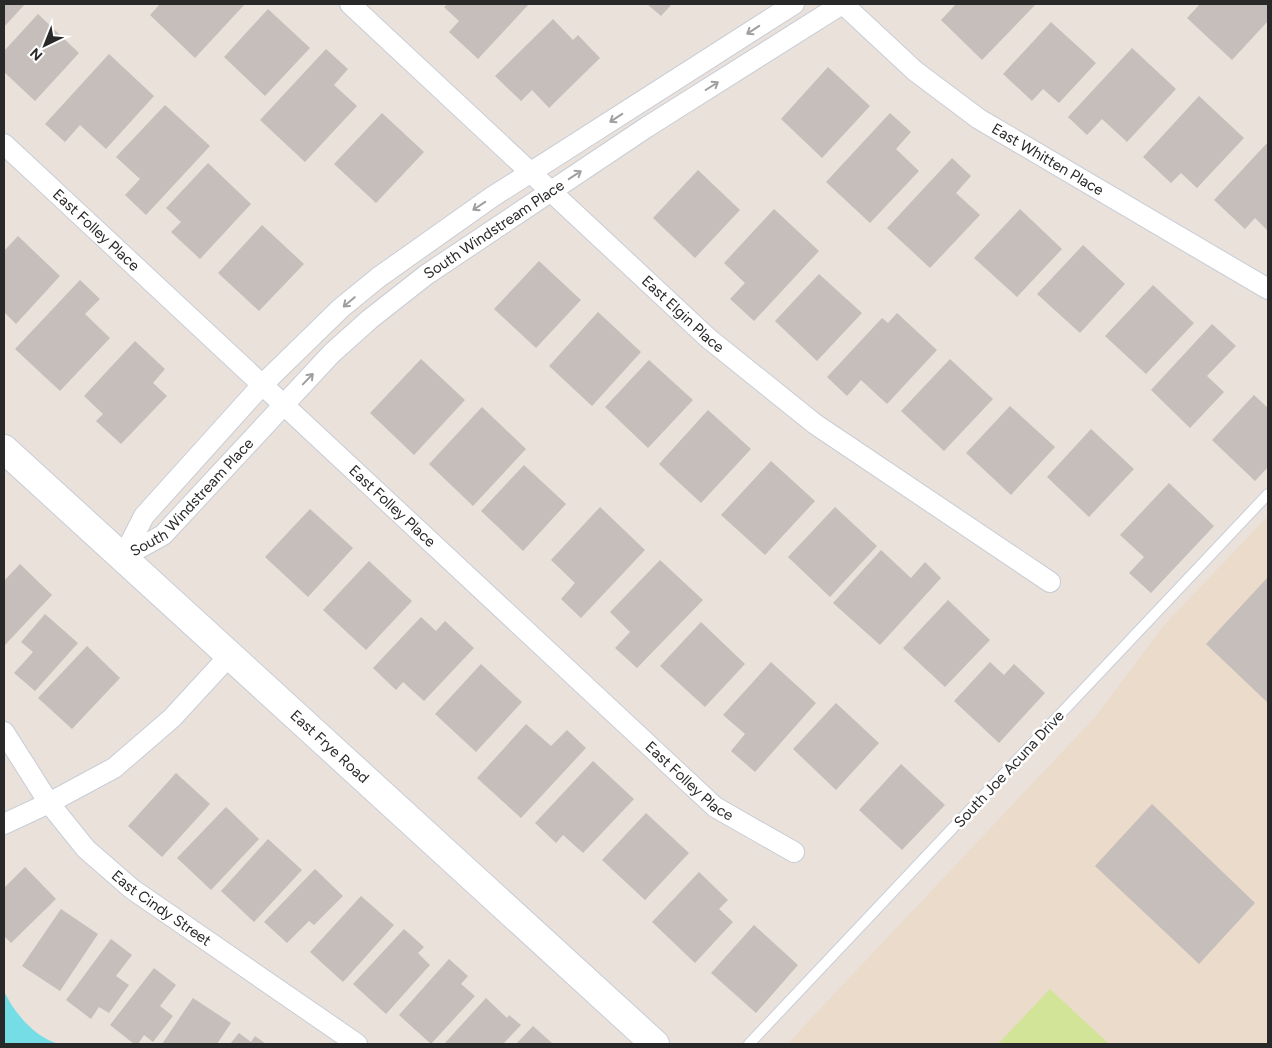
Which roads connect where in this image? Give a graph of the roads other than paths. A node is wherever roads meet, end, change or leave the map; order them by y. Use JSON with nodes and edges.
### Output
{"nodes":[{"id":1,"x":350,"y":4,"type":"edge"},
{"id":2,"x":794,"y":4,"type":"edge"},
{"id":3,"x":842,"y":4,"type":"edge"},
{"id":4,"x":4,"y":144,"type":"edge"},
{"id":5,"x":531,"y":172,"type":"junction"},
{"id":6,"x":551,"y":191,"type":"junction"},
{"id":7,"x":1268,"y":289,"type":"edge"},
{"id":8,"x":262,"y":385,"type":"junction"},
{"id":9,"x":283,"y":404,"type":"junction"},
{"id":10,"x":4,"y":449,"type":"edge"},
{"id":11,"x":1268,"y":494,"type":"edge"},
{"id":12,"x":123,"y":557,"type":"junction"},
{"id":13,"x":1050,"y":582,"type":"dead end"},
{"id":14,"x":230,"y":655,"type":"junction"},
{"id":15,"x":4,"y":732,"type":"edge"},
{"id":16,"x":49,"y":803,"type":"junction"},
{"id":17,"x":4,"y":824,"type":"edge"},
{"id":18,"x":794,"y":852,"type":"dead end"},
{"id":19,"x":357,"y":1044,"type":"edge"},
{"id":20,"x":655,"y":1044,"type":"edge"},
{"id":21,"x":749,"y":1044,"type":"edge"}],
"edges":[{"from":1,"to":5,"type":"street","name":"East Elgin Place"},
{"from":2,"to":5,"type":"street","name":"South Windstream Place","one_way":true},
{"from":6,"to":3,"type":"street","name":"South Windstream Place","one_way":true},
{"from":3,"to":7,"type":"street","name":"East Whitten Place"},
{"from":4,"to":8,"type":"street","name":"East Folley Place"},
{"from":5,"to":6,"type":"street","name":"East Elgin Place"},
{"from":5,"to":8,"type":"street","name":"South Windstream Place","one_way":true},
{"from":9,"to":6,"type":"street","name":"South Windstream Place","one_way":true},
{"from":6,"to":13,"type":"street","name":"East Elgin Place"},
{"from":8,"to":9,"type":"street","name":"East Folley Place"},
{"from":8,"to":12,"type":"street","name":"South Windstream Place"},
{"from":9,"to":12,"type":"street","name":"South Windstream Place"},
{"from":9,"to":18,"type":"street","name":"East Folley Place"},
{"from":10,"to":12,"type":"street","name":"East Frye Road"},
{"from":11,"to":21,"type":"lane","name":"South Joe Acuna Drive"},
{"from":12,"to":14,"type":"street","name":"East Frye Road"},
{"from":14,"to":16,"type":"street"},
{"from":14,"to":20,"type":"street","name":"East Frye Road"},
{"from":15,"to":16,"type":"street","name":"East Cindy Street"},
{"from":16,"to":17,"type":"street"},
{"from":16,"to":19,"type":"street","name":"East Cindy Street"}]}
